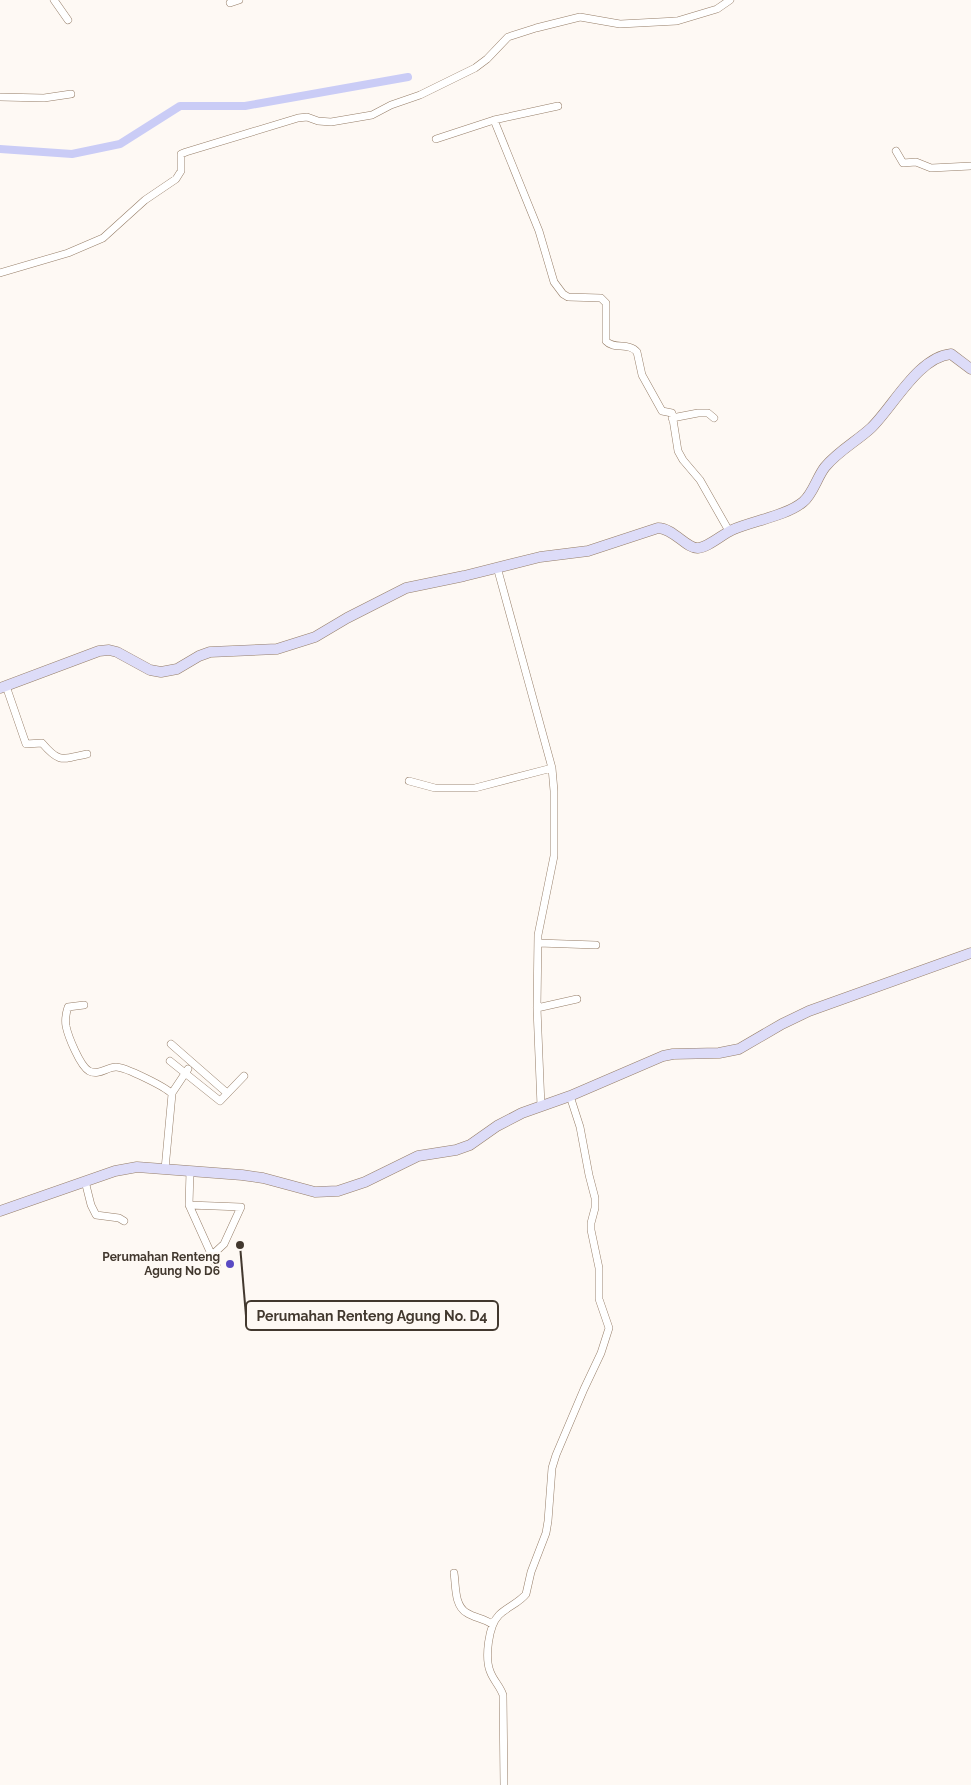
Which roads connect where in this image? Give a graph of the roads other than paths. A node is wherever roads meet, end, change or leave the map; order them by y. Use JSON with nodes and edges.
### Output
{"nodes":[{"id":1,"x":54,"y":0,"type":"edge"},
{"id":2,"x":239,"y":0,"type":"edge"},
{"id":3,"x":730,"y":0,"type":"edge"},
{"id":4,"x":230,"y":3,"type":"dead end"},
{"id":5,"x":68,"y":20,"type":"dead end"},
{"id":6,"x":71,"y":94,"type":"dead end"},
{"id":7,"x":0,"y":97,"type":"edge"},
{"id":8,"x":558,"y":106,"type":"dead end"},
{"id":9,"x":494,"y":120,"type":"junction"},
{"id":10,"x":436,"y":139,"type":"dead end"},
{"id":11,"x":896,"y":151,"type":"dead end"},
{"id":12,"x":971,"y":166,"type":"edge"},
{"id":13,"x":0,"y":273,"type":"edge"},
{"id":14,"x":971,"y":369,"type":"edge"},
{"id":15,"x":672,"y":418,"type":"junction"},
{"id":16,"x":714,"y":418,"type":"dead end"},
{"id":17,"x":730,"y":531,"type":"junction"},
{"id":18,"x":497,"y":567,"type":"junction"},
{"id":19,"x":3,"y":687,"type":"edge"},
{"id":20,"x":88,"y":754,"type":"dead end"},
{"id":21,"x":552,"y":768,"type":"junction"},
{"id":22,"x":409,"y":782,"type":"dead end"},
{"id":23,"x":538,"y":943,"type":"junction"},
{"id":24,"x":596,"y":945,"type":"dead end"},
{"id":25,"x":971,"y":953,"type":"edge"},
{"id":26,"x":577,"y":998,"type":"dead end"},
{"id":27,"x":84,"y":1005,"type":"dead end"},
{"id":28,"x":537,"y":1008,"type":"junction"},
{"id":29,"x":170,"y":1044,"type":"dead end"},
{"id":30,"x":170,"y":1061,"type":"dead end"},
{"id":31,"x":192,"y":1063,"type":"junction"},
{"id":32,"x":186,"y":1072,"type":"junction"},
{"id":33,"x":244,"y":1076,"type":"dead end"},
{"id":34,"x":172,"y":1093,"type":"junction"},
{"id":35,"x":227,"y":1093,"type":"junction"},
{"id":36,"x":570,"y":1096,"type":"junction"},
{"id":37,"x":541,"y":1106,"type":"junction"},
{"id":38,"x":165,"y":1169,"type":"junction"},
{"id":39,"x":190,"y":1171,"type":"junction"},
{"id":40,"x":85,"y":1181,"type":"junction"},
{"id":41,"x":190,"y":1205,"type":"junction"},
{"id":42,"x":0,"y":1211,"type":"edge"},
{"id":43,"x":124,"y":1221,"type":"dead end"},
{"id":44,"x":212,"y":1256,"type":"junction"},
{"id":45,"x":217,"y":1267,"type":"dead end"},
{"id":46,"x":454,"y":1573,"type":"dead end"},
{"id":47,"x":492,"y":1624,"type":"junction"},
{"id":48,"x":504,"y":1785,"type":"edge"}],
"edges":[{"from":1,"to":5,"type":"street"},
{"from":2,"to":4,"type":"street"},
{"from":3,"to":13,"type":"street"},
{"from":6,"to":7,"type":"street"},
{"from":8,"to":9,"type":"street"},
{"from":9,"to":10,"type":"street"},
{"from":9,"to":15,"type":"street"},
{"from":11,"to":12,"type":"street"},
{"from":14,"to":17,"type":"street"},
{"from":15,"to":16,"type":"street"},
{"from":15,"to":17,"type":"street"},
{"from":17,"to":18,"type":"street"},
{"from":18,"to":19,"type":"street"},
{"from":18,"to":21,"type":"street"},
{"from":19,"to":20,"type":"street"},
{"from":21,"to":22,"type":"street"},
{"from":21,"to":23,"type":"street"},
{"from":23,"to":24,"type":"street"},
{"from":23,"to":28,"type":"street"},
{"from":25,"to":36,"type":"street"},
{"from":26,"to":28,"type":"street"},
{"from":27,"to":34,"type":"street"},
{"from":28,"to":37,"type":"street"},
{"from":29,"to":31,"type":"street"},
{"from":30,"to":32,"type":"street"},
{"from":31,"to":32,"type":"street"},
{"from":31,"to":35,"type":"street"},
{"from":32,"to":34,"type":"street"},
{"from":32,"to":35,"type":"street"},
{"from":33,"to":35,"type":"street"},
{"from":34,"to":38,"type":"street"},
{"from":36,"to":37,"type":"street"},
{"from":36,"to":47,"type":"street"},
{"from":37,"to":39,"type":"street"},
{"from":38,"to":39,"type":"street"},
{"from":38,"to":40,"type":"street"},
{"from":39,"to":41,"type":"street"},
{"from":40,"to":42,"type":"street"},
{"from":40,"to":43,"type":"street"},
{"from":41,"to":44,"type":"street"},
{"from":41,"to":44,"type":"street"},
{"from":44,"to":45,"type":"street"},
{"from":46,"to":47,"type":"street"},
{"from":47,"to":48,"type":"street"}]}
